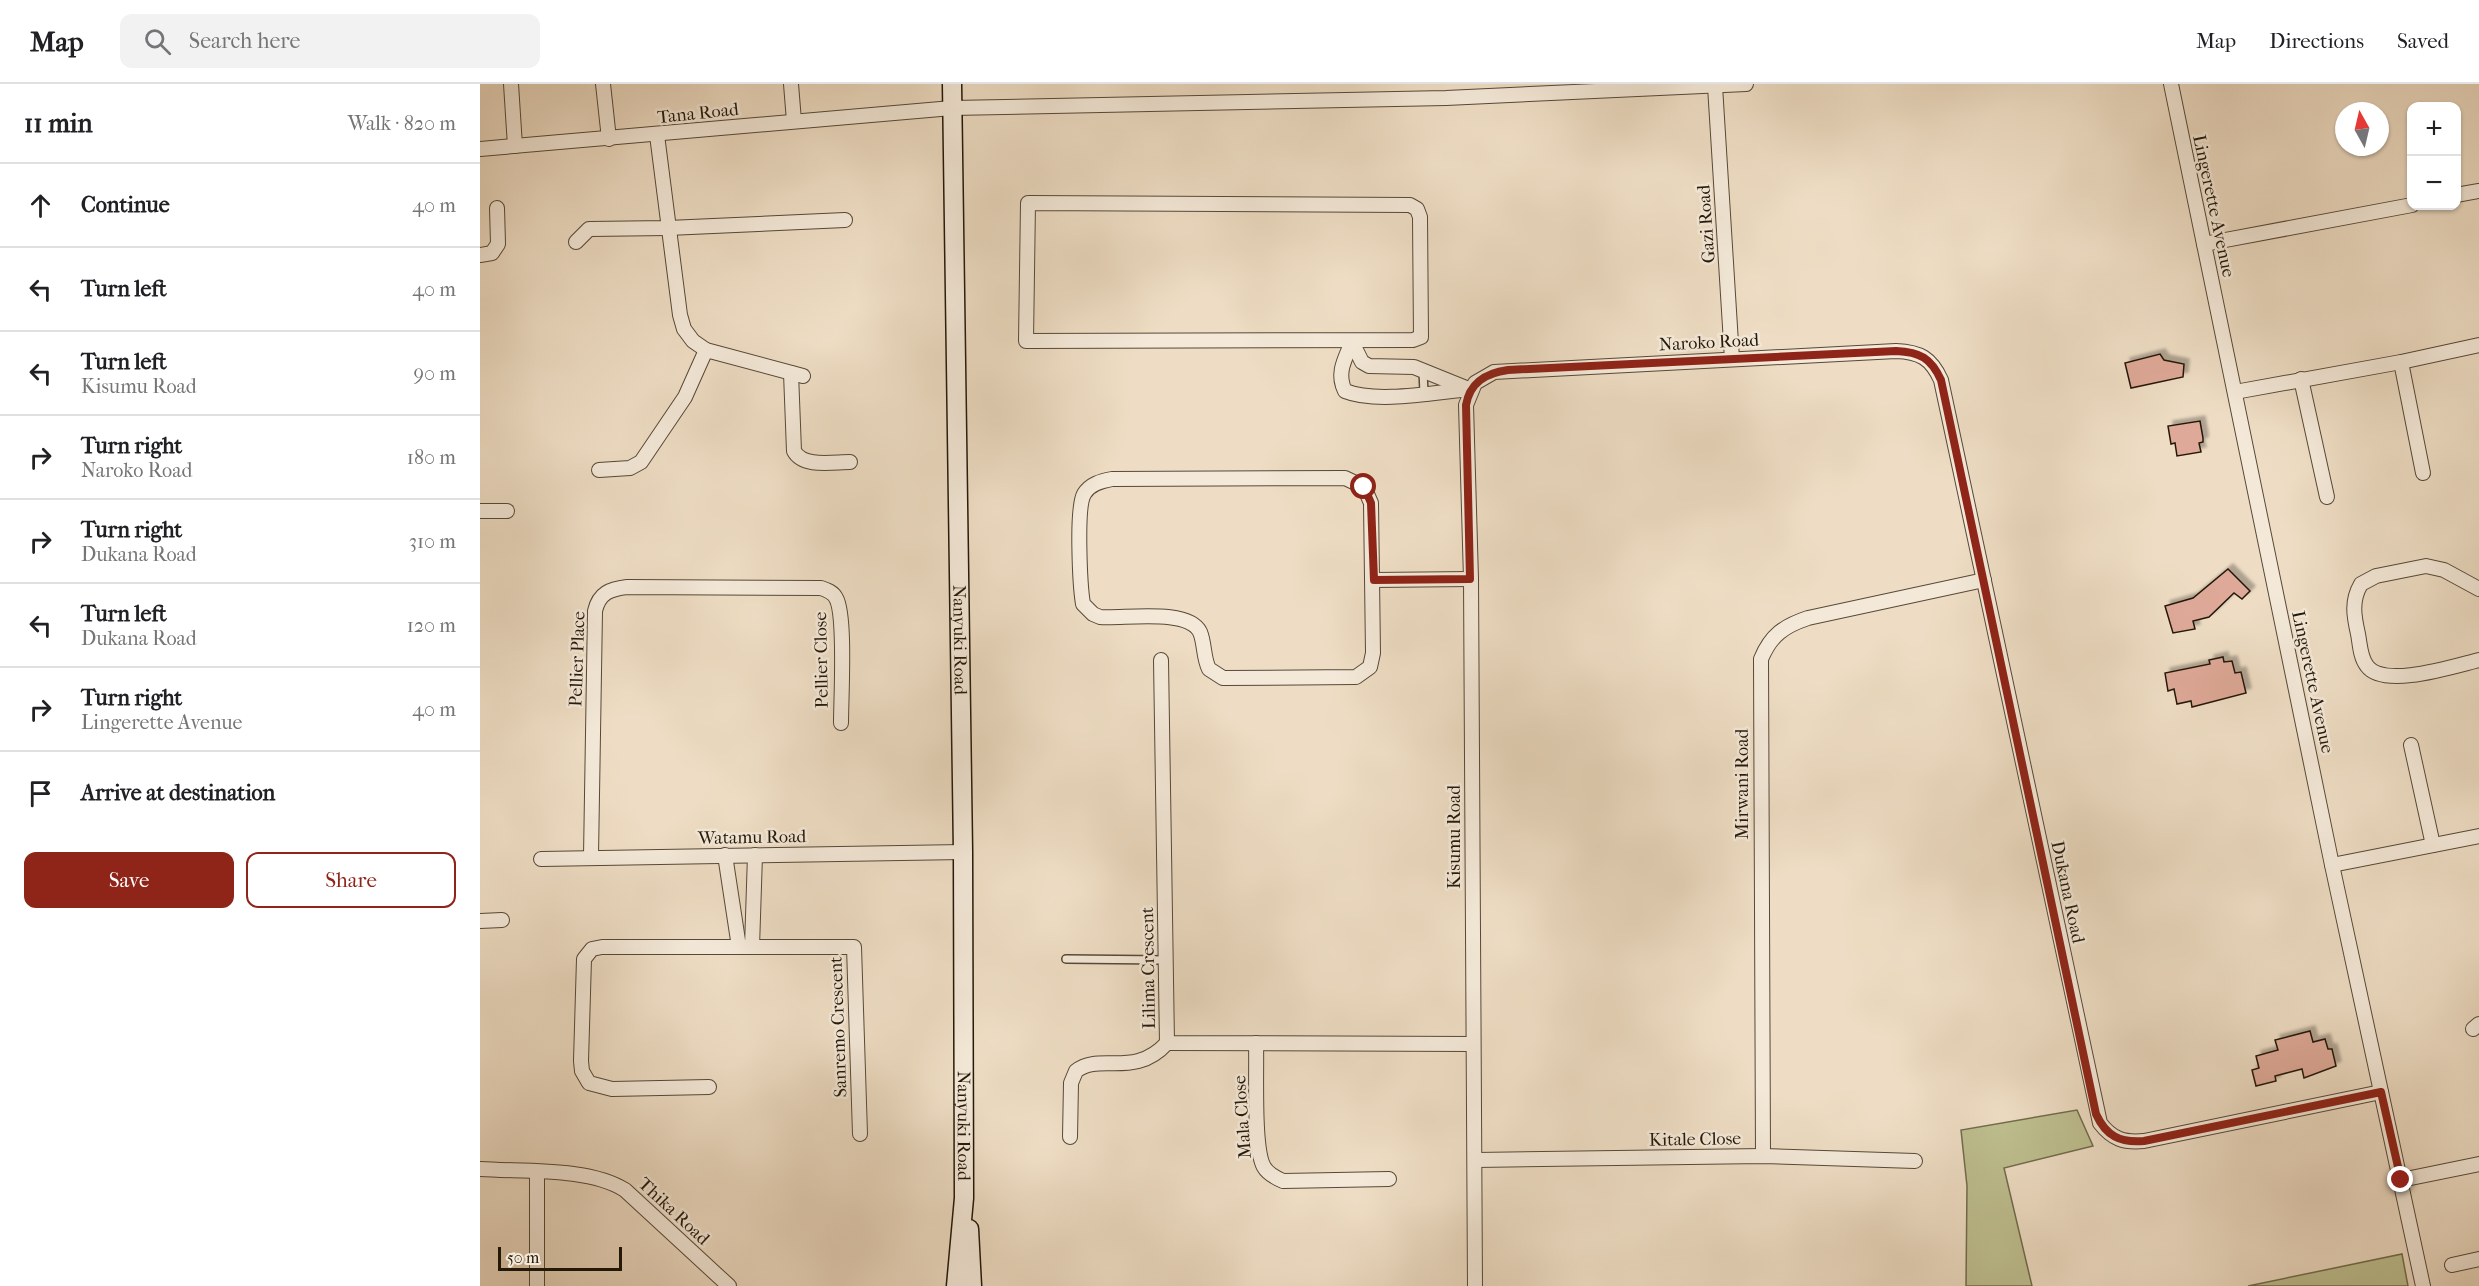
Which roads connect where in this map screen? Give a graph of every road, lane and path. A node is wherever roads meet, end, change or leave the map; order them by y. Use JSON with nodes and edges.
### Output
{"nodes":[{"id":1,"x":511,"y":84,"type":"edge"},
{"id":2,"x":603,"y":84,"type":"edge"},
{"id":3,"x":791,"y":84,"type":"edge"},
{"id":4,"x":952,"y":84,"type":"edge"},
{"id":5,"x":1746,"y":84,"type":"edge"},
{"id":6,"x":2171,"y":84,"type":"edge"},
{"id":7,"x":1716,"y":86,"type":"junction"},
{"id":8,"x":952,"y":108,"type":"junction"},
{"id":9,"x":794,"y":121,"type":"junction"},
{"id":10,"x":657,"y":135,"type":"junction"},
{"id":11,"x":609,"y":139,"type":"junction"},
{"id":12,"x":515,"y":146,"type":"junction"},
{"id":13,"x":480,"y":149,"type":"edge"},
{"id":14,"x":2479,"y":191,"type":"edge"},
{"id":15,"x":2461,"y":194,"type":"edge"},
{"id":16,"x":2407,"y":206,"type":"edge"},
{"id":17,"x":497,"y":208,"type":"dead end"},
{"id":18,"x":845,"y":220,"type":"dead end"},
{"id":19,"x":668,"y":228,"type":"junction"},
{"id":20,"x":576,"y":242,"type":"dead end"},
{"id":21,"x":2204,"y":244,"type":"junction"},
{"id":22,"x":480,"y":255,"type":"edge"},
{"id":23,"x":1352,"y":342,"type":"junction"},
{"id":24,"x":2479,"y":345,"type":"edge"},
{"id":25,"x":706,"y":350,"type":"junction"},
{"id":26,"x":1732,"y":359,"type":"junction"},
{"id":27,"x":2401,"y":362,"type":"junction"},
{"id":28,"x":1423,"y":370,"type":"junction"},
{"id":29,"x":2301,"y":379,"type":"junction"},
{"id":30,"x":1941,"y":380,"type":"joint"},
{"id":31,"x":1471,"y":389,"type":"junction"},
{"id":32,"x":2235,"y":392,"type":"junction"},
{"id":33,"x":1424,"y":393,"type":"junction"},
{"id":34,"x":850,"y":462,"type":"dead end"},
{"id":35,"x":599,"y":470,"type":"dead end"},
{"id":36,"x":2423,"y":473,"type":"dead end"},
{"id":37,"x":2327,"y":497,"type":"dead end"},
{"id":38,"x":480,"y":511,"type":"edge"},
{"id":39,"x":507,"y":511,"type":"dead end"},
{"id":40,"x":1470,"y":579,"type":"junction"},
{"id":41,"x":1374,"y":580,"type":"junction"},
{"id":42,"x":1984,"y":580,"type":"junction"},
{"id":43,"x":2479,"y":590,"type":"edge"},
{"id":44,"x":836,"y":596,"type":"joint"},
{"id":45,"x":1161,"y":660,"type":"dead end"},
{"id":46,"x":2479,"y":660,"type":"edge"},
{"id":47,"x":841,"y":723,"type":"dead end"},
{"id":48,"x":2411,"y":745,"type":"dead end"},
{"id":49,"x":2479,"y":836,"type":"edge"},
{"id":50,"x":2433,"y":845,"type":"junction"},
{"id":51,"x":963,"y":852,"type":"junction"},
{"id":52,"x":725,"y":855,"type":"junction"},
{"id":53,"x":755,"y":855,"type":"junction"},
{"id":54,"x":591,"y":856,"type":"junction"},
{"id":55,"x":541,"y":858,"type":"dead end"},
{"id":56,"x":2332,"y":865,"type":"junction"},
{"id":57,"x":502,"y":920,"type":"dead end"},
{"id":58,"x":480,"y":921,"type":"edge"},
{"id":59,"x":745,"y":947,"type":"junction"},
{"id":60,"x":1066,"y":959,"type":"dead end"},
{"id":61,"x":1166,"y":960,"type":"junction"},
{"id":62,"x":1167,"y":1043,"type":"junction"},
{"id":63,"x":1256,"y":1043,"type":"junction"},
{"id":64,"x":1473,"y":1044,"type":"junction"},
{"id":65,"x":709,"y":1087,"type":"dead end"},
{"id":66,"x":2381,"y":1092,"type":"junction"},
{"id":67,"x":860,"y":1134,"type":"dead end"},
{"id":68,"x":1070,"y":1137,"type":"dead end"},
{"id":69,"x":1763,"y":1156,"type":"junction"},
{"id":70,"x":1476,"y":1160,"type":"junction"},
{"id":71,"x":1915,"y":1161,"type":"dead end"},
{"id":72,"x":2479,"y":1164,"type":"edge"},
{"id":73,"x":480,"y":1169,"type":"edge"},
{"id":74,"x":537,"y":1173,"type":"junction"},
{"id":75,"x":1389,"y":1179,"type":"dead end"},
{"id":76,"x":2401,"y":1180,"type":"junction"},
{"id":77,"x":964,"y":1198,"type":"junction"},
{"id":78,"x":2479,"y":1260,"type":"edge"},
{"id":79,"x":2452,"y":1265,"type":"dead end"},
{"id":80,"x":537,"y":1286,"type":"edge"},
{"id":81,"x":729,"y":1286,"type":"edge"},
{"id":82,"x":956,"y":1286,"type":"edge"},
{"id":83,"x":972,"y":1286,"type":"edge"},
{"id":84,"x":1475,"y":1286,"type":"edge"},
{"id":85,"x":2423,"y":1286,"type":"edge"}],
"edges":[{"from":1,"to":12,"type":"street"},
{"from":2,"to":11,"type":"street"},
{"from":3,"to":9,"type":"street"},
{"from":4,"to":8,"type":"street","name":"Nanyuki Road"},
{"from":5,"to":7,"type":"street","name":"Tana Road"},
{"from":6,"to":21,"type":"street","name":"Lingerette Avenue"},
{"from":7,"to":8,"type":"street","name":"Tana Road"},
{"from":7,"to":26,"type":"street","name":"Gazi Road"},
{"from":8,"to":9,"type":"street","name":"Tana Road"},
{"from":8,"to":51,"type":"street","name":"Nanyuki Road"},
{"from":9,"to":10,"type":"street","name":"Tana Road"},
{"from":10,"to":11,"type":"street","name":"Tana Road"},
{"from":10,"to":19,"type":"street"},
{"from":11,"to":12,"type":"street","name":"Tana Road"},
{"from":12,"to":13,"type":"street","name":"Tana Road"},
{"from":14,"to":15,"type":"street"},
{"from":16,"to":21,"type":"street"},
{"from":17,"to":22,"type":"street"},
{"from":18,"to":19,"type":"street"},
{"from":19,"to":20,"type":"street"},
{"from":19,"to":25,"type":"street"},
{"from":21,"to":32,"type":"street","name":"Lingerette Avenue"},
{"from":23,"to":23,"type":"street"},
{"from":23,"to":28,"type":"street"},
{"from":23,"to":33,"type":"street"},
{"from":24,"to":27,"type":"street"},
{"from":25,"to":34,"type":"street"},
{"from":25,"to":35,"type":"street"},
{"from":26,"to":30,"type":"street","name":"Naroko Road"},
{"from":26,"to":31,"type":"street","name":"Naroko Road"},
{"from":27,"to":29,"type":"street"},
{"from":27,"to":36,"type":"street"},
{"from":28,"to":31,"type":"street"},
{"from":28,"to":33,"type":"lane"},
{"from":29,"to":32,"type":"street"},
{"from":29,"to":37,"type":"street"},
{"from":30,"to":42,"type":"street","name":"Dukana Road"},
{"from":31,"to":33,"type":"street"},
{"from":31,"to":40,"type":"street","name":"Kisumu Road"},
{"from":32,"to":56,"type":"street","name":"Lingerette Avenue"},
{"from":38,"to":39,"type":"street"},
{"from":40,"to":41,"type":"street"},
{"from":40,"to":64,"type":"street","name":"Kisumu Road"},
{"from":41,"to":41,"type":"street"},
{"from":42,"to":66,"type":"street","name":"Dukana Road"},
{"from":42,"to":69,"type":"street","name":"Mirwani Road"},
{"from":43,"to":46,"type":"street"},
{"from":44,"to":47,"type":"street","name":"Pellier Close"},
{"from":44,"to":54,"type":"street","name":"Pellier Place"},
{"from":45,"to":61,"type":"street","name":"Lilima Crescent"},
{"from":48,"to":50,"type":"street"},
{"from":49,"to":50,"type":"street"},
{"from":50,"to":56,"type":"street"},
{"from":51,"to":53,"type":"street","name":"Watamu Road"},
{"from":51,"to":77,"type":"street","name":"Nanyuki Road"},
{"from":52,"to":53,"type":"street","name":"Watamu Road"},
{"from":52,"to":54,"type":"street","name":"Watamu Road"},
{"from":52,"to":59,"type":"street"},
{"from":53,"to":59,"type":"street"},
{"from":54,"to":55,"type":"street","name":"Watamu Road"},
{"from":56,"to":66,"type":"street","name":"Lingerette Avenue"},
{"from":57,"to":58,"type":"street"},
{"from":59,"to":65,"type":"street","name":"Sanremo Crescent"},
{"from":59,"to":67,"type":"street","name":"Sanremo Crescent"},
{"from":60,"to":61,"type":"lane"},
{"from":61,"to":62,"type":"street","name":"Lilima Crescent"},
{"from":62,"to":63,"type":"street","name":"Lilima Crescent"},
{"from":62,"to":68,"type":"street"},
{"from":63,"to":64,"type":"street","name":"Lilima Crescent"},
{"from":63,"to":75,"type":"street","name":"Mala Close"},
{"from":64,"to":70,"type":"street","name":"Kisumu Road"},
{"from":66,"to":76,"type":"street","name":"Lingerette Avenue"},
{"from":69,"to":70,"type":"street","name":"Kitale Close"},
{"from":69,"to":71,"type":"street","name":"Kitale Close"},
{"from":70,"to":84,"type":"street","name":"Kisumu Road"},
{"from":72,"to":76,"type":"street"},
{"from":73,"to":74,"type":"street","name":"Thika Road"},
{"from":74,"to":80,"type":"street"},
{"from":74,"to":81,"type":"street","name":"Thika Road"},
{"from":76,"to":85,"type":"street","name":"Lingerette Avenue"},
{"from":77,"to":82,"type":"street","name":"Nanyuki Road"},
{"from":77,"to":83,"type":"street","name":"Nanyuki Road"},
{"from":78,"to":79,"type":"street"}]}
